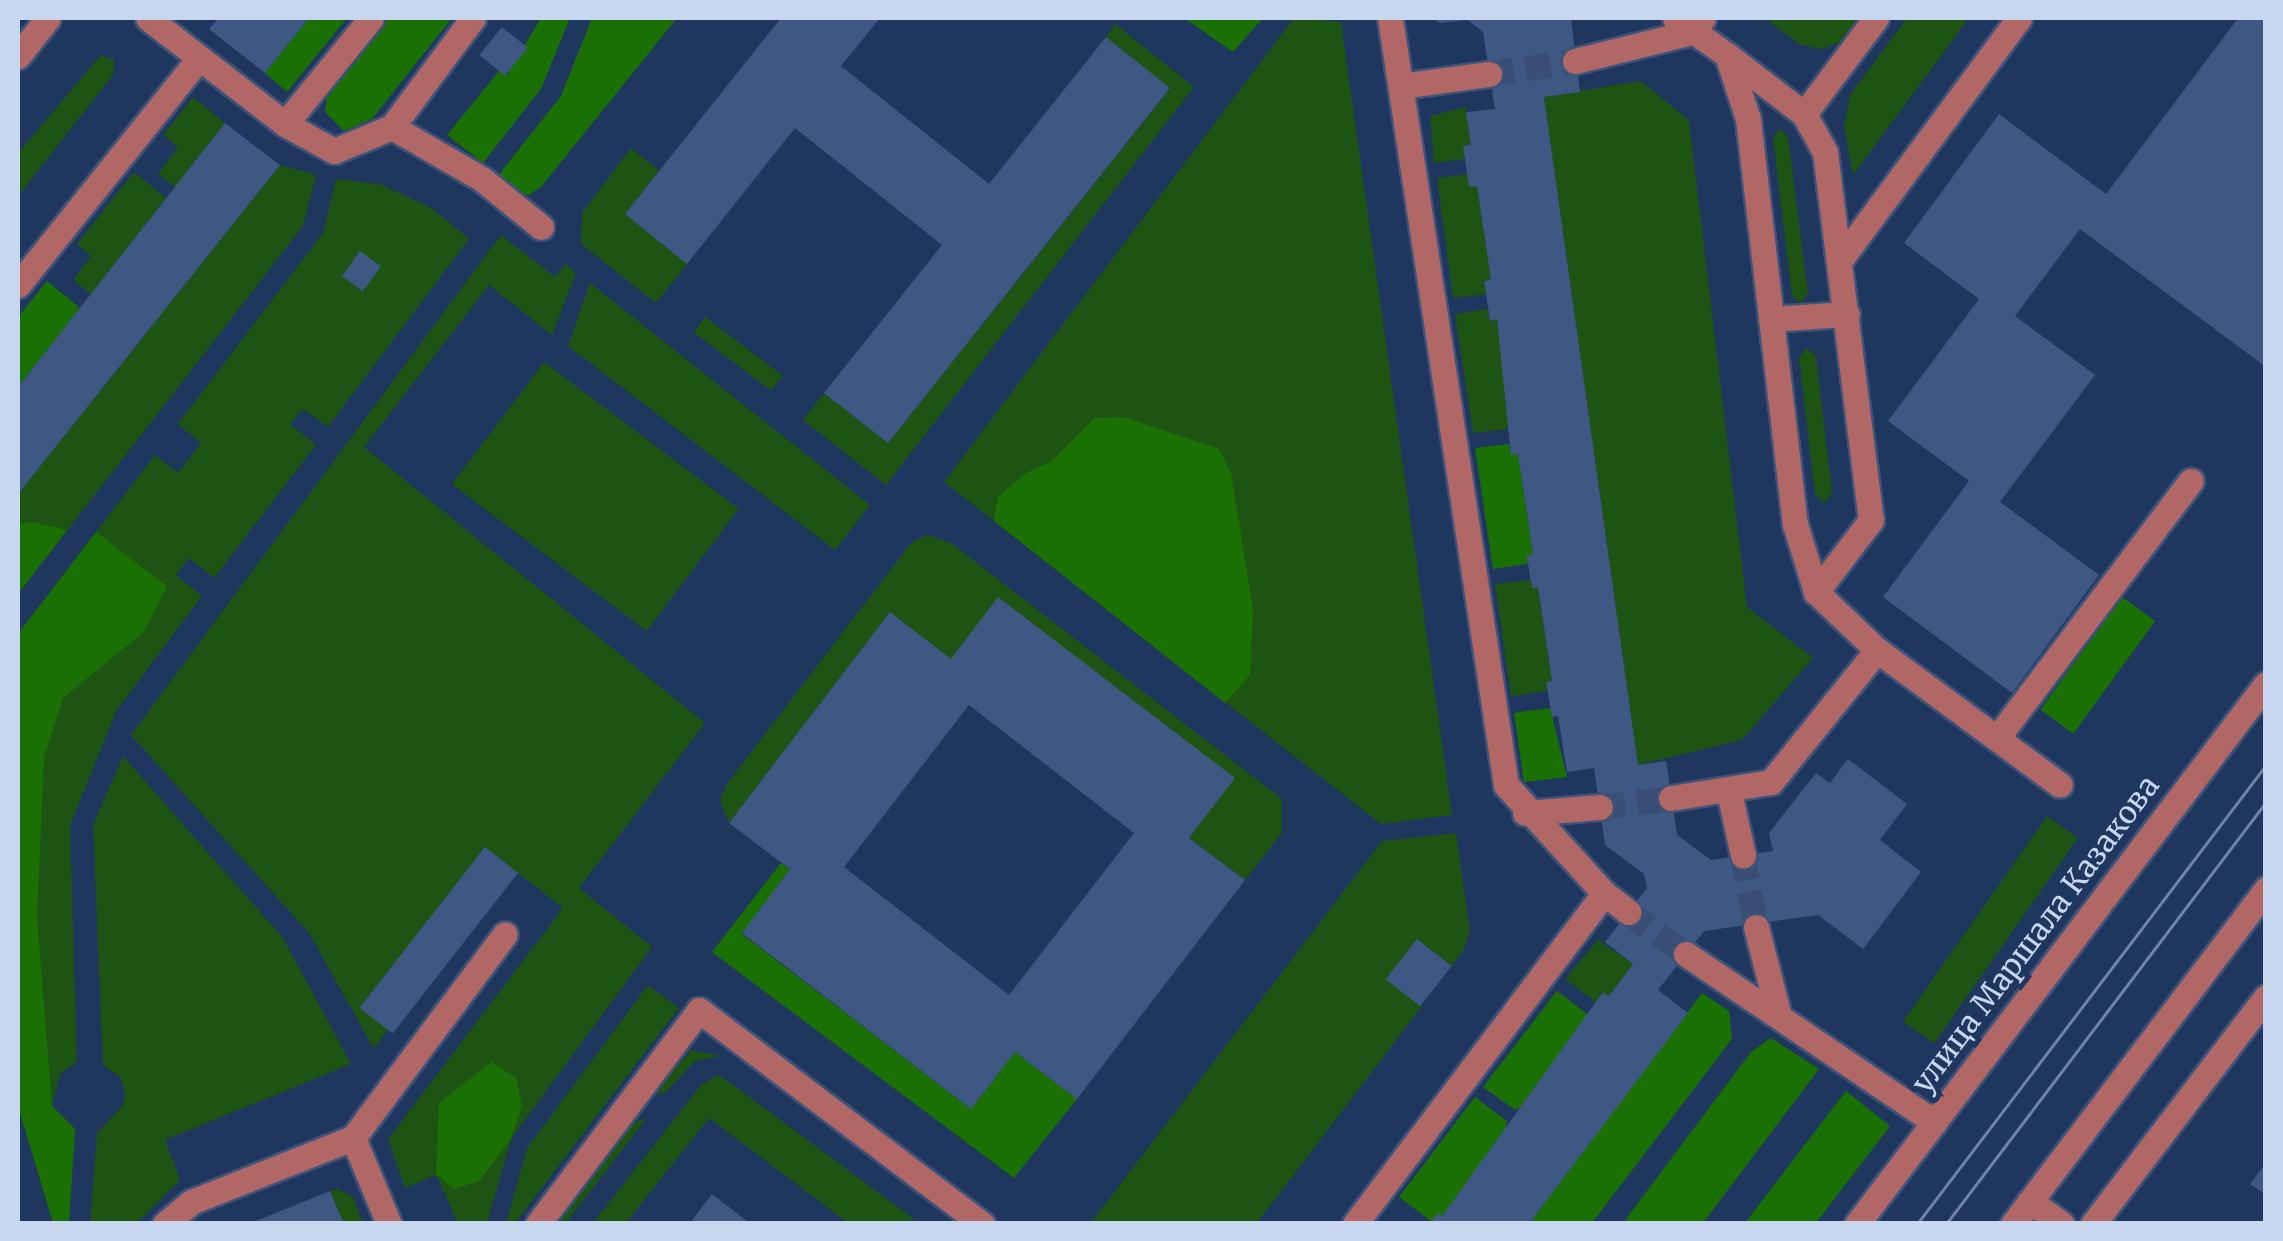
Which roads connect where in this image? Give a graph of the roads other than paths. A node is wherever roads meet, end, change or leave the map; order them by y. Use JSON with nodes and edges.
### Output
{"nodes":[{"id":1,"x":48,"y":18,"type":"edge"},
{"id":2,"x":148,"y":18,"type":"edge"},
{"id":3,"x":371,"y":18,"type":"edge"},
{"id":4,"x":473,"y":18,"type":"edge"},
{"id":5,"x":1390,"y":18,"type":"edge"},
{"id":6,"x":1876,"y":18,"type":"edge"},
{"id":7,"x":2019,"y":18,"type":"edge"},
{"id":8,"x":1690,"y":22,"type":"edge"},
{"id":9,"x":18,"y":56,"type":"edge"},
{"id":10,"x":1727,"y":56,"type":"junction"},
{"id":11,"x":197,"y":61,"type":"junction"},
{"id":12,"x":1575,"y":61,"type":"tunnel mouth"},
{"id":13,"x":1489,"y":74,"type":"tunnel mouth"},
{"id":14,"x":1401,"y":86,"type":"junction"},
{"id":15,"x":1804,"y":114,"type":"junction"},
{"id":16,"x":284,"y":124,"type":"junction"},
{"id":17,"x":392,"y":127,"type":"junction"},
{"id":18,"x":541,"y":227,"type":"dead end"},
{"id":19,"x":1840,"y":260,"type":"junction"},
{"id":20,"x":18,"y":285,"type":"edge"},
{"id":21,"x":1848,"y":314,"type":"junction"},
{"id":22,"x":1772,"y":319,"type":"junction"},
{"id":23,"x":2191,"y":481,"type":"dead end"},
{"id":24,"x":1816,"y":592,"type":"junction"},
{"id":25,"x":1877,"y":650,"type":"junction"},
{"id":26,"x":2266,"y":684,"type":"edge"},
{"id":27,"x":1997,"y":738,"type":"junction"},
{"id":28,"x":2060,"y":784,"type":"dead end"},
{"id":29,"x":1728,"y":792,"type":"junction"},
{"id":30,"x":1671,"y":798,"type":"tunnel mouth"},
{"id":31,"x":1600,"y":807,"type":"tunnel mouth"},
{"id":32,"x":1525,"y":813,"type":"junction"},
{"id":33,"x":1743,"y":855,"type":"tunnel mouth"},
{"id":34,"x":2266,"y":889,"type":"edge"},
{"id":35,"x":1604,"y":894,"type":"junction"},
{"id":36,"x":1628,"y":912,"type":"tunnel mouth"},
{"id":37,"x":1756,"y":926,"type":"tunnel mouth"},
{"id":38,"x":505,"y":934,"type":"dead end"},
{"id":39,"x":1686,"y":954,"type":"tunnel mouth"},
{"id":40,"x":2266,"y":997,"type":"edge"},
{"id":41,"x":1779,"y":1016,"type":"junction"},
{"id":42,"x":1934,"y":1122,"type":"junction"},
{"id":43,"x":354,"y":1138,"type":"junction"},
{"id":44,"x":2030,"y":1202,"type":"junction"},
{"id":45,"x":166,"y":1224,"type":"edge"},
{"id":46,"x":389,"y":1224,"type":"edge"},
{"id":47,"x":538,"y":1224,"type":"edge"},
{"id":48,"x":982,"y":1224,"type":"edge"},
{"id":49,"x":1355,"y":1224,"type":"edge"},
{"id":50,"x":1856,"y":1224,"type":"edge"},
{"id":51,"x":2014,"y":1224,"type":"edge"},
{"id":52,"x":2062,"y":1224,"type":"edge"},
{"id":53,"x":2093,"y":1224,"type":"edge"}],
"edges":[{"from":1,"to":9,"type":"street"},
{"from":2,"to":11,"type":"street"},
{"from":3,"to":16,"type":"street"},
{"from":4,"to":17,"type":"street"},
{"from":5,"to":14,"type":"street"},
{"from":6,"to":15,"type":"street"},
{"from":7,"to":19,"type":"street"},
{"from":8,"to":10,"type":"street"},
{"from":8,"to":12,"type":"street"},
{"from":10,"to":15,"type":"street"},
{"from":10,"to":22,"type":"street"},
{"from":11,"to":16,"type":"street"},
{"from":11,"to":20,"type":"street"},
{"from":13,"to":14,"type":"street"},
{"from":14,"to":32,"type":"street"},
{"from":15,"to":19,"type":"street"},
{"from":16,"to":17,"type":"street"},
{"from":17,"to":18,"type":"street"},
{"from":19,"to":21,"type":"street"},
{"from":21,"to":22,"type":"street"},
{"from":21,"to":24,"type":"street"},
{"from":22,"to":24,"type":"street"},
{"from":23,"to":27,"type":"street"},
{"from":24,"to":25,"type":"street"},
{"from":25,"to":27,"type":"street"},
{"from":25,"to":29,"type":"street"},
{"from":26,"to":42,"type":"street","name":"улица Маршала Казакова"},
{"from":27,"to":28,"type":"street"},
{"from":29,"to":30,"type":"street"},
{"from":29,"to":33,"type":"street"},
{"from":31,"to":32,"type":"street"},
{"from":32,"to":35,"type":"street"},
{"from":34,"to":44,"type":"street"},
{"from":35,"to":36,"type":"street"},
{"from":35,"to":49,"type":"street"},
{"from":37,"to":41,"type":"street"},
{"from":38,"to":43,"type":"street"},
{"from":39,"to":41,"type":"street"},
{"from":40,"to":53,"type":"street"},
{"from":41,"to":42,"type":"street"},
{"from":42,"to":50,"type":"street","name":"улица Маршала Казакова"},
{"from":43,"to":45,"type":"street"},
{"from":43,"to":46,"type":"street"},
{"from":44,"to":51,"type":"street"},
{"from":44,"to":52,"type":"street"},
{"from":47,"to":48,"type":"street"}]}
